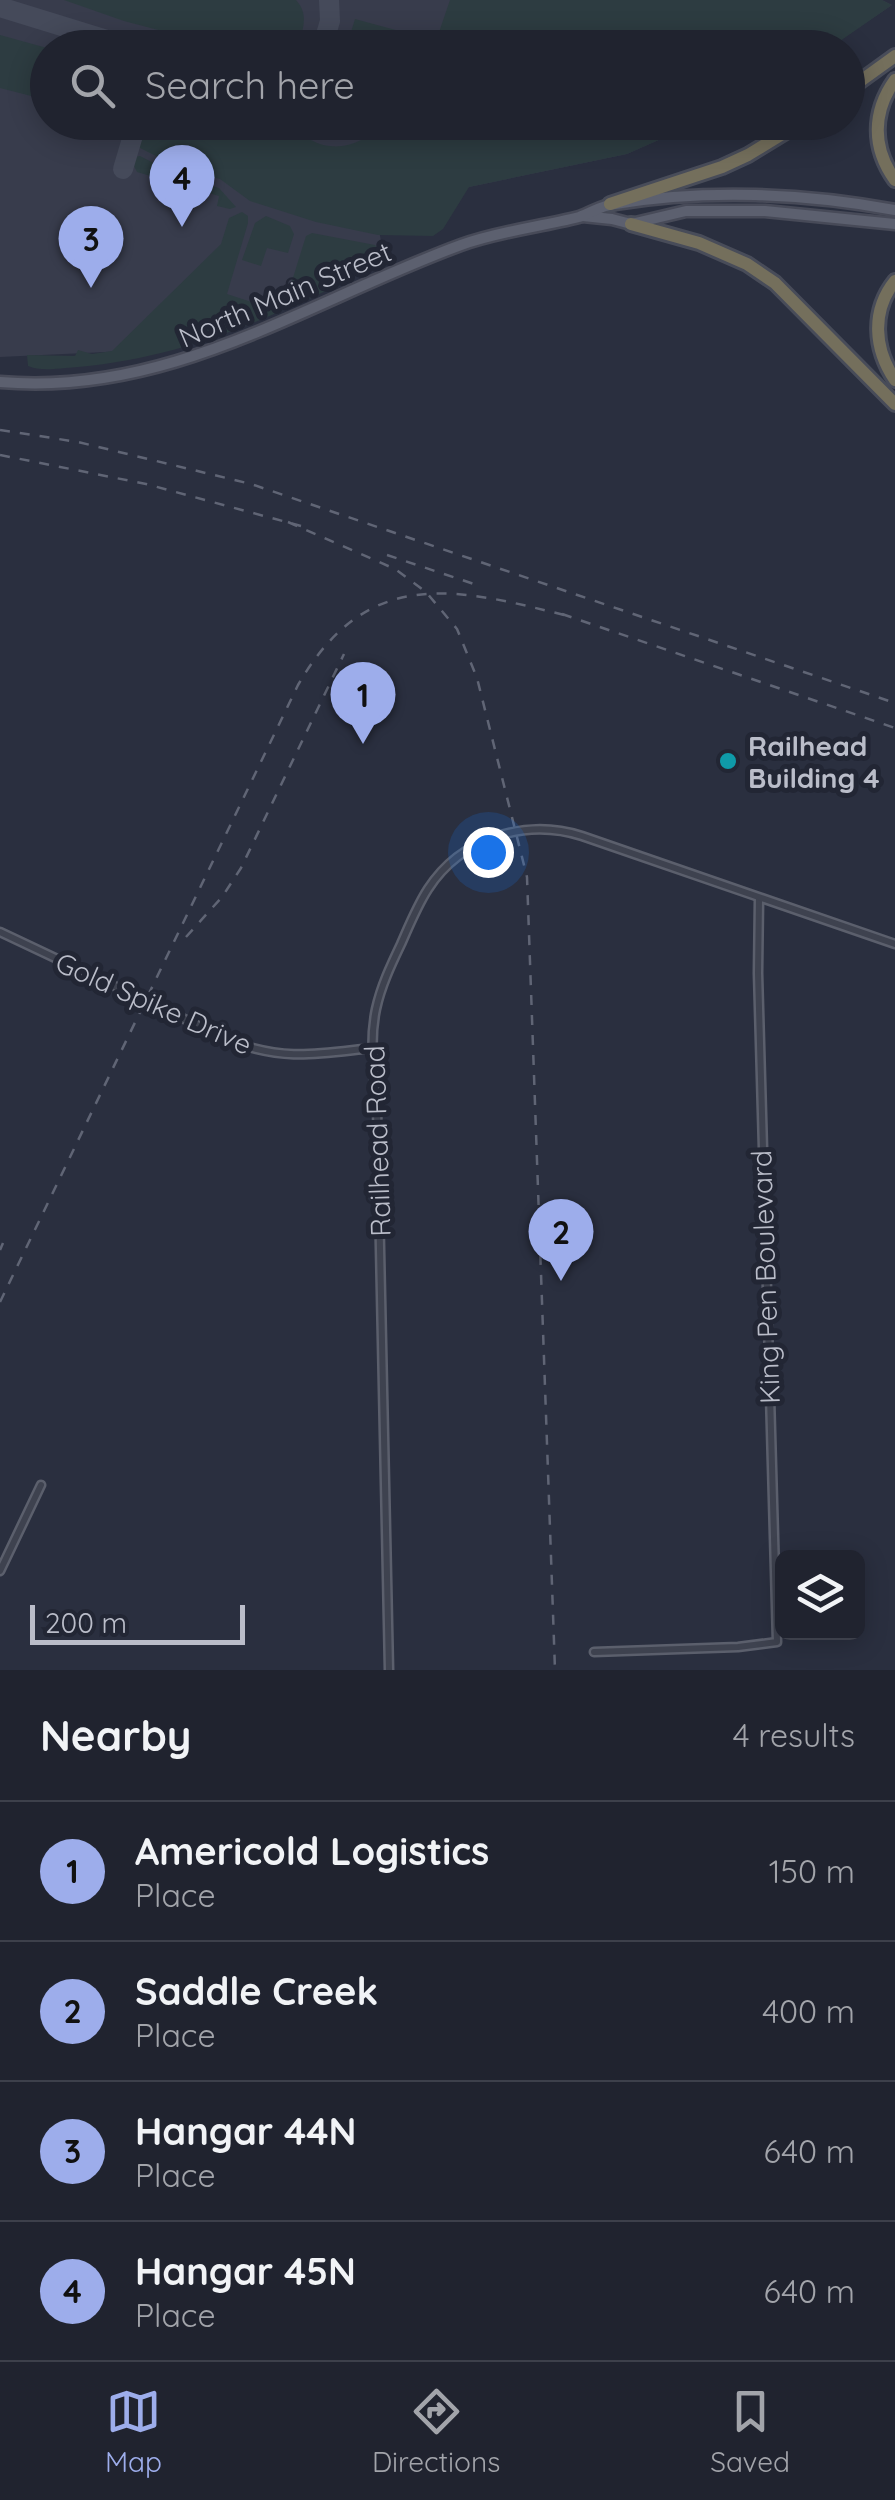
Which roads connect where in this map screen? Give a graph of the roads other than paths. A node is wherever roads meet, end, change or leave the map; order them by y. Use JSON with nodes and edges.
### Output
{"nodes":[{"id":1,"x":895,"y":56,"type":"edge"},
{"id":2,"x":865,"y":78,"type":"edge"},
{"id":3,"x":895,"y":80,"type":"edge"},
{"id":4,"x":771,"y":140,"type":"edge"},
{"id":5,"x":895,"y":180,"type":"edge"},
{"id":6,"x":610,"y":204,"type":"junction"},
{"id":7,"x":895,"y":210,"type":"edge"},
{"id":8,"x":582,"y":216,"type":"junction"},
{"id":9,"x":631,"y":224,"type":"junction"},
{"id":10,"x":895,"y":224,"type":"edge"},
{"id":11,"x":895,"y":282,"type":"edge"},
{"id":12,"x":895,"y":380,"type":"edge"},
{"id":13,"x":0,"y":382,"type":"edge"},
{"id":14,"x":895,"y":404,"type":"edge"},
{"id":15,"x":759,"y":899,"type":"junction"},
{"id":16,"x":0,"y":932,"type":"edge"},
{"id":17,"x":895,"y":944,"type":"edge"},
{"id":18,"x":372,"y":1048,"type":"junction"},
{"id":19,"x":41,"y":1485,"type":"dead end"},
{"id":20,"x":0,"y":1571,"type":"edge"},
{"id":21,"x":594,"y":1652,"type":"dead end"},
{"id":22,"x":390,"y":1670,"type":"edge"}],
"edges":[{"from":1,"to":2,"type":"highway"},
{"from":3,"to":5,"type":"highway"},
{"from":4,"to":6,"type":"highway"},
{"from":6,"to":7,"type":"main road","name":"North Main Street"},
{"from":6,"to":8,"type":"main road","name":"North Main Street"},
{"from":8,"to":9,"type":"main road","name":"North Main Street"},
{"from":8,"to":13,"type":"main road","name":"North Main Street"},
{"from":9,"to":10,"type":"main road","name":"North Main Street"},
{"from":9,"to":14,"type":"highway"},
{"from":11,"to":12,"type":"highway"},
{"from":15,"to":17,"type":"street","name":"Railhead Road"},
{"from":15,"to":18,"type":"street","name":"Railhead Road"},
{"from":15,"to":21,"type":"street","name":"King Pen Boulevard"},
{"from":16,"to":18,"type":"street","name":"Gold Spike Drive"},
{"from":18,"to":22,"type":"street","name":"Railhead Road"},
{"from":19,"to":20,"type":"street"}]}
